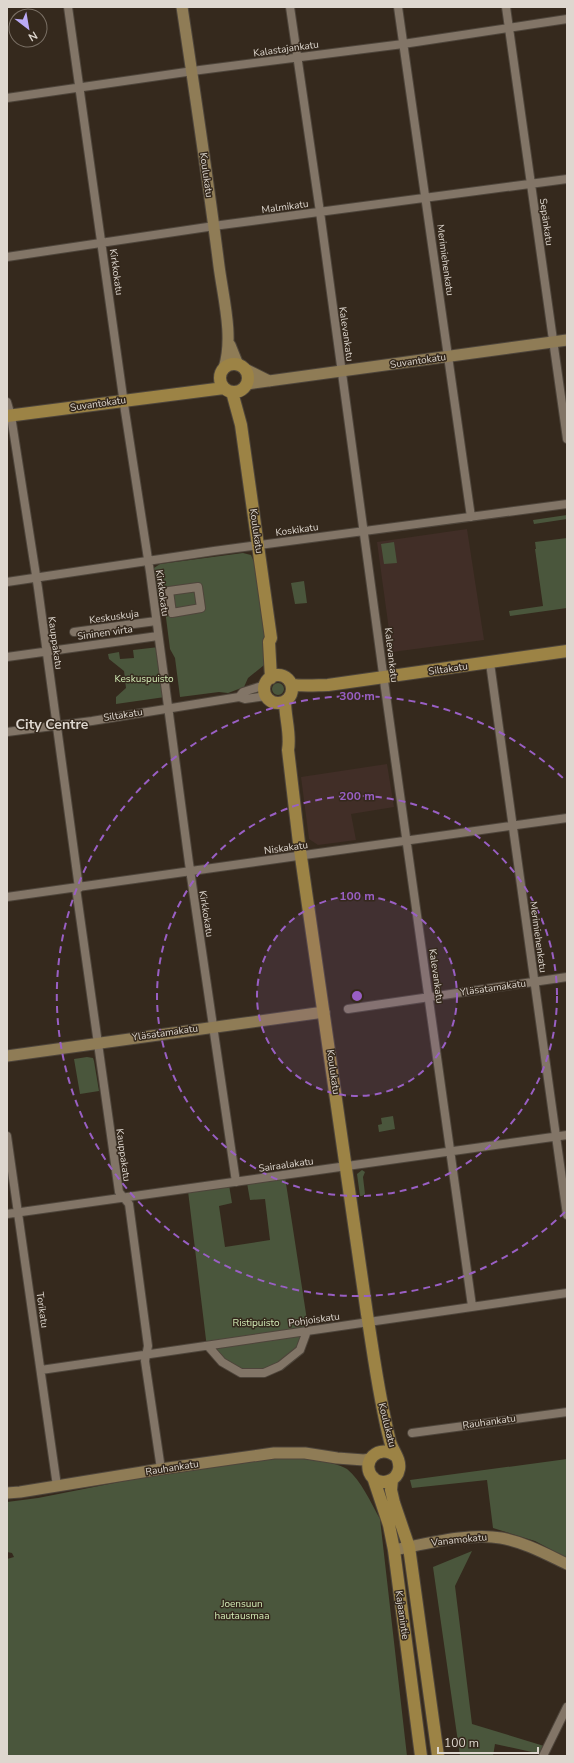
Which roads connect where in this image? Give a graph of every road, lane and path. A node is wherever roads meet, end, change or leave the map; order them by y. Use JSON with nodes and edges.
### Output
{"nodes":[{"id":1,"x":68,"y":7,"type":"edge"},
{"id":2,"x":182,"y":7,"type":"edge"},
{"id":3,"x":290,"y":7,"type":"edge"},
{"id":4,"x":398,"y":7,"type":"edge"},
{"id":5,"x":506,"y":7,"type":"edge"},
{"id":6,"x":567,"y":19,"type":"edge"},
{"id":7,"x":509,"y":28,"type":"junction"},
{"id":8,"x":403,"y":44,"type":"junction"},
{"id":9,"x":297,"y":57,"type":"junction"},
{"id":10,"x":191,"y":72,"type":"junction"},
{"id":11,"x":79,"y":88,"type":"junction"},
{"id":12,"x":7,"y":98,"type":"edge"},
{"id":13,"x":567,"y":180,"type":"edge"},
{"id":14,"x":530,"y":184,"type":"junction"},
{"id":15,"x":426,"y":198,"type":"junction"},
{"id":16,"x":320,"y":212,"type":"junction"},
{"id":17,"x":214,"y":228,"type":"junction"},
{"id":18,"x":102,"y":244,"type":"junction"},
{"id":19,"x":7,"y":257,"type":"edge"},
{"id":20,"x":567,"y":340,"type":"edge"},
{"id":21,"x":553,"y":342,"type":"junction"},
{"id":22,"x":229,"y":343,"type":"junction"},
{"id":23,"x":448,"y":356,"type":"junction"},
{"id":24,"x":242,"y":367,"type":"junction"},
{"id":25,"x":222,"y":372,"type":"junction"},
{"id":26,"x":341,"y":372,"type":"junction"},
{"id":27,"x":269,"y":381,"type":"junction"},
{"id":28,"x":236,"y":389,"type":"junction"},
{"id":29,"x":189,"y":393,"type":"junction"},
{"id":30,"x":123,"y":400,"type":"junction"},
{"id":31,"x":7,"y":402,"type":"edge"},
{"id":32,"x":9,"y":416,"type":"edge"},
{"id":33,"x":567,"y":440,"type":"edge"},
{"id":34,"x":567,"y":504,"type":"edge"},
{"id":35,"x":471,"y":517,"type":"junction"},
{"id":36,"x":364,"y":531,"type":"junction"},
{"id":37,"x":258,"y":545,"type":"junction"},
{"id":38,"x":148,"y":561,"type":"junction"},
{"id":39,"x":36,"y":578,"type":"junction"},
{"id":40,"x":7,"y":582,"type":"edge"},
{"id":41,"x":201,"y":608,"type":"joint"},
{"id":42,"x":156,"y":621,"type":"junction"},
{"id":43,"x":74,"y":632,"type":"dead end"},
{"id":44,"x":158,"y":636,"type":"junction"},
{"id":45,"x":46,"y":651,"type":"junction"},
{"id":46,"x":567,"y":651,"type":"edge"},
{"id":47,"x":7,"y":657,"type":"edge"},
{"id":48,"x":490,"y":663,"type":"junction"},
{"id":49,"x":384,"y":678,"type":"junction"},
{"id":50,"x":278,"y":690,"type":"junction"},
{"id":51,"x":168,"y":708,"type":"junction"},
{"id":52,"x":56,"y":726,"type":"junction"},
{"id":53,"x":7,"y":732,"type":"edge"},
{"id":54,"x":567,"y":818,"type":"edge"},
{"id":55,"x":512,"y":826,"type":"junction"},
{"id":56,"x":407,"y":841,"type":"junction"},
{"id":57,"x":301,"y":856,"type":"junction"},
{"id":58,"x":190,"y":871,"type":"junction"},
{"id":59,"x":77,"y":888,"type":"junction"},
{"id":60,"x":7,"y":897,"type":"edge"},
{"id":61,"x":567,"y":977,"type":"edge"},
{"id":62,"x":534,"y":982,"type":"junction"},
{"id":63,"x":428,"y":997,"type":"junction"},
{"id":64,"x":348,"y":1009,"type":"dead end"},
{"id":65,"x":324,"y":1012,"type":"junction"},
{"id":66,"x":214,"y":1027,"type":"junction"},
{"id":67,"x":97,"y":1043,"type":"junction"},
{"id":68,"x":7,"y":1056,"type":"edge"},
{"id":69,"x":567,"y":1135,"type":"edge"},
{"id":70,"x":7,"y":1136,"type":"edge"},
{"id":71,"x":556,"y":1136,"type":"junction"},
{"id":72,"x":451,"y":1151,"type":"junction"},
{"id":73,"x":346,"y":1166,"type":"junction"},
{"id":74,"x":236,"y":1182,"type":"junction"},
{"id":75,"x":124,"y":1198,"type":"junction"},
{"id":76,"x":18,"y":1213,"type":"junction"},
{"id":77,"x":7,"y":1214,"type":"edge"},
{"id":78,"x":567,"y":1215,"type":"edge"},
{"id":79,"x":567,"y":1293,"type":"edge"},
{"id":80,"x":472,"y":1306,"type":"junction"},
{"id":81,"x":369,"y":1323,"type":"junction"},
{"id":82,"x":307,"y":1331,"type":"junction"},
{"id":83,"x":208,"y":1346,"type":"junction"},
{"id":84,"x":146,"y":1354,"type":"junction"},
{"id":85,"x":41,"y":1370,"type":"junction"},
{"id":86,"x":379,"y":1393,"type":"junction"},
{"id":87,"x":567,"y":1412,"type":"edge"},
{"id":88,"x":412,"y":1433,"type":"dead end"},
{"id":89,"x":374,"y":1456,"type":"junction"},
{"id":90,"x":397,"y":1457,"type":"junction"},
{"id":91,"x":337,"y":1458,"type":"junction"},
{"id":92,"x":161,"y":1469,"type":"junction"},
{"id":93,"x":371,"y":1474,"type":"junction"},
{"id":94,"x":392,"y":1480,"type":"junction"},
{"id":95,"x":57,"y":1486,"type":"junction"},
{"id":96,"x":7,"y":1493,"type":"edge"},
{"id":97,"x":409,"y":1547,"type":"junction"},
{"id":98,"x":394,"y":1550,"type":"junction"},
{"id":99,"x":567,"y":1564,"type":"edge"},
{"id":100,"x":567,"y":1708,"type":"edge"},
{"id":101,"x":421,"y":1756,"type":"edge"},
{"id":102,"x":438,"y":1756,"type":"edge"},
{"id":103,"x":543,"y":1756,"type":"edge"}],
"edges":[{"from":1,"to":11,"type":"street","name":"Kirkkokatu"},
{"from":2,"to":10,"type":"street","name":"Koulukatu"},
{"from":3,"to":9,"type":"street","name":"Kalevankatu"},
{"from":4,"to":8,"type":"street","name":"Merimiehenkatu"},
{"from":5,"to":7,"type":"street","name":"Sepänkatu"},
{"from":6,"to":7,"type":"street","name":"Kalastajankatu"},
{"from":7,"to":8,"type":"street","name":"Kalastajankatu"},
{"from":7,"to":14,"type":"street","name":"Sepänkatu"},
{"from":8,"to":9,"type":"street","name":"Kalastajankatu"},
{"from":8,"to":15,"type":"street","name":"Merimiehenkatu"},
{"from":9,"to":10,"type":"street","name":"Kalastajankatu"},
{"from":9,"to":16,"type":"street","name":"Kalevankatu"},
{"from":10,"to":11,"type":"street","name":"Kalastajankatu"},
{"from":10,"to":17,"type":"street","name":"Koulukatu"},
{"from":11,"to":12,"type":"street","name":"Kalastajankatu"},
{"from":11,"to":18,"type":"street","name":"Kirkkokatu"},
{"from":13,"to":14,"type":"street","name":"Malmikatu"},
{"from":14,"to":15,"type":"street","name":"Malmikatu"},
{"from":14,"to":21,"type":"street","name":"Sepänkatu"},
{"from":15,"to":16,"type":"street","name":"Malmikatu"},
{"from":15,"to":23,"type":"street","name":"Merimiehenkatu"},
{"from":16,"to":17,"type":"street","name":"Malmikatu"},
{"from":16,"to":26,"type":"street","name":"Kalevankatu"},
{"from":17,"to":18,"type":"street","name":"Malmikatu"},
{"from":17,"to":22,"type":"street","name":"Koulukatu"},
{"from":18,"to":19,"type":"street","name":"Malmikatu"},
{"from":18,"to":30,"type":"street","name":"Kirkkokatu"},
{"from":20,"to":21,"type":"street","name":"Suvantokatu"},
{"from":21,"to":23,"type":"street","name":"Suvantokatu"},
{"from":21,"to":33,"type":"street","name":"Sepänkatu"},
{"from":22,"to":24,"type":"street","name":"Koulukatu"},
{"from":22,"to":25,"type":"street","name":"Koulukatu"},
{"from":23,"to":26,"type":"street","name":"Suvantokatu"},
{"from":23,"to":35,"type":"street","name":"Merimiehenkatu"},
{"from":24,"to":25,"type":"main road"},
{"from":24,"to":27,"type":"street"},
{"from":24,"to":28,"type":"main road"},
{"from":25,"to":28,"type":"main road"},
{"from":25,"to":29,"type":"main road","name":"Suvantokatu"},
{"from":26,"to":27,"type":"street","name":"Suvantokatu"},
{"from":26,"to":36,"type":"street","name":"Kalevankatu"},
{"from":27,"to":28,"type":"street","name":"Suvantokatu"},
{"from":28,"to":29,"type":"main road","name":"Suvantokatu"},
{"from":28,"to":37,"type":"main road","name":"Koulukatu"},
{"from":29,"to":30,"type":"main road","name":"Suvantokatu"},
{"from":30,"to":32,"type":"main road","name":"Suvantokatu"},
{"from":30,"to":38,"type":"street","name":"Kirkkokatu"},
{"from":31,"to":32,"type":"street","name":"Kauppakatu"},
{"from":32,"to":39,"type":"street","name":"Kauppakatu"},
{"from":34,"to":35,"type":"street","name":"Koskikatu"},
{"from":35,"to":36,"type":"street","name":"Koskikatu"},
{"from":36,"to":37,"type":"street","name":"Koskikatu"},
{"from":36,"to":49,"type":"street","name":"Kalevankatu"},
{"from":37,"to":38,"type":"street","name":"Koskikatu"},
{"from":37,"to":50,"type":"main road","name":"Koulukatu"},
{"from":38,"to":39,"type":"street","name":"Koskikatu"},
{"from":38,"to":42,"type":"street","name":"Kirkkokatu"},
{"from":39,"to":40,"type":"street","name":"Koskikatu"},
{"from":39,"to":45,"type":"street","name":"Kauppakatu"},
{"from":41,"to":41,"type":"street"},
{"from":42,"to":43,"type":"street","name":"Keskuskuja"},
{"from":42,"to":44,"type":"street","name":"Kirkkokatu"},
{"from":44,"to":45,"type":"street","name":"Sininen virta"},
{"from":44,"to":51,"type":"street","name":"Kirkkokatu"},
{"from":45,"to":47,"type":"street","name":"Sininen virta"},
{"from":45,"to":52,"type":"street","name":"Kauppakatu"},
{"from":46,"to":48,"type":"main road","name":"Siltakatu"},
{"from":48,"to":49,"type":"main road","name":"Siltakatu"},
{"from":48,"to":55,"type":"street","name":"Merimiehenkatu"},
{"from":49,"to":50,"type":"main road","name":"Siltakatu"},
{"from":49,"to":56,"type":"street","name":"Kalevankatu"},
{"from":50,"to":51,"type":"street","name":"Siltakatu"},
{"from":50,"to":57,"type":"main road","name":"Koulukatu"},
{"from":51,"to":52,"type":"street","name":"Siltakatu"},
{"from":51,"to":58,"type":"street","name":"Kirkkokatu"},
{"from":52,"to":53,"type":"street","name":"Siltakatu"},
{"from":52,"to":59,"type":"street","name":"Kauppakatu"},
{"from":54,"to":55,"type":"street","name":"Niskakatu"},
{"from":55,"to":56,"type":"street","name":"Niskakatu"},
{"from":55,"to":62,"type":"street","name":"Merimiehenkatu"},
{"from":56,"to":57,"type":"street","name":"Niskakatu"},
{"from":56,"to":63,"type":"street","name":"Kalevankatu"},
{"from":57,"to":58,"type":"street","name":"Niskakatu"},
{"from":57,"to":65,"type":"main road","name":"Koulukatu"},
{"from":58,"to":59,"type":"street","name":"Niskakatu"},
{"from":58,"to":66,"type":"street","name":"Kirkkokatu"},
{"from":59,"to":60,"type":"street","name":"Niskakatu"},
{"from":59,"to":67,"type":"street","name":"Kauppakatu"},
{"from":61,"to":62,"type":"street","name":"Yläsatamakatu"},
{"from":62,"to":63,"type":"street","name":"Yläsatamakatu"},
{"from":62,"to":71,"type":"street","name":"Merimiehenkatu"},
{"from":63,"to":64,"type":"street","name":"Yläsatamakatu"},
{"from":63,"to":72,"type":"street","name":"Kalevankatu"},
{"from":65,"to":66,"type":"street","name":"Yläsatamakatu"},
{"from":65,"to":73,"type":"main road","name":"Koulukatu"},
{"from":66,"to":67,"type":"street","name":"Yläsatamakatu"},
{"from":66,"to":74,"type":"street","name":"Kirkkokatu"},
{"from":67,"to":68,"type":"street","name":"Yläsatamakatu"},
{"from":67,"to":75,"type":"street","name":"Kauppakatu"},
{"from":69,"to":71,"type":"street","name":"Sairaalakatu"},
{"from":70,"to":76,"type":"street","name":"Torikatu"},
{"from":71,"to":72,"type":"street","name":"Sairaalakatu"},
{"from":71,"to":78,"type":"street","name":"Merimiehenkatu"},
{"from":72,"to":73,"type":"street","name":"Sairaalakatu"},
{"from":72,"to":80,"type":"street","name":"Kalevankatu"},
{"from":73,"to":74,"type":"street","name":"Sairaalakatu"},
{"from":73,"to":81,"type":"main road","name":"Koulukatu"},
{"from":74,"to":75,"type":"street","name":"Sairaalakatu"},
{"from":75,"to":76,"type":"street","name":"Sairaalakatu"},
{"from":75,"to":84,"type":"street","name":"Kauppakatu"},
{"from":76,"to":77,"type":"street","name":"Sairaalakatu"},
{"from":76,"to":85,"type":"street","name":"Torikatu"},
{"from":79,"to":80,"type":"street","name":"Pohjoiskatu"},
{"from":80,"to":81,"type":"street","name":"Pohjoiskatu"},
{"from":81,"to":82,"type":"street","name":"Pohjoiskatu"},
{"from":81,"to":86,"type":"main road","name":"Koulukatu"},
{"from":82,"to":83,"type":"street","name":"Pohjoiskatu"},
{"from":82,"to":83,"type":"street"},
{"from":83,"to":84,"type":"street","name":"Pohjoiskatu"},
{"from":84,"to":85,"type":"street","name":"Pohjoiskatu"},
{"from":84,"to":92,"type":"street","name":"Kauppakatu"},
{"from":85,"to":95,"type":"street","name":"Torikatu"},
{"from":86,"to":89,"type":"main road","name":"Koulukatu"},
{"from":86,"to":90,"type":"main road","name":"Koulukatu"},
{"from":87,"to":88,"type":"street","name":"Rauhankatu"},
{"from":89,"to":90,"type":"main road"},
{"from":89,"to":91,"type":"street","name":"Rauhankatu"},
{"from":89,"to":93,"type":"main road"},
{"from":90,"to":94,"type":"main road"},
{"from":91,"to":92,"type":"street","name":"Rauhankatu"},
{"from":91,"to":93,"type":"street","name":"Rauhankatu"},
{"from":92,"to":95,"type":"street","name":"Rauhankatu"},
{"from":93,"to":94,"type":"main road"},
{"from":93,"to":98,"type":"main road","name":"Kajaanintie"},
{"from":94,"to":97,"type":"main road","name":"Kajaanintie"},
{"from":95,"to":96,"type":"street","name":"Rauhankatu"},
{"from":97,"to":98,"type":"street","name":"Vanamokatu"},
{"from":97,"to":99,"type":"street","name":"Vanamokatu"},
{"from":97,"to":102,"type":"main road","name":"Kajaanintie"},
{"from":98,"to":101,"type":"main road","name":"Kajaanintie"},
{"from":100,"to":103,"type":"street"}]}
